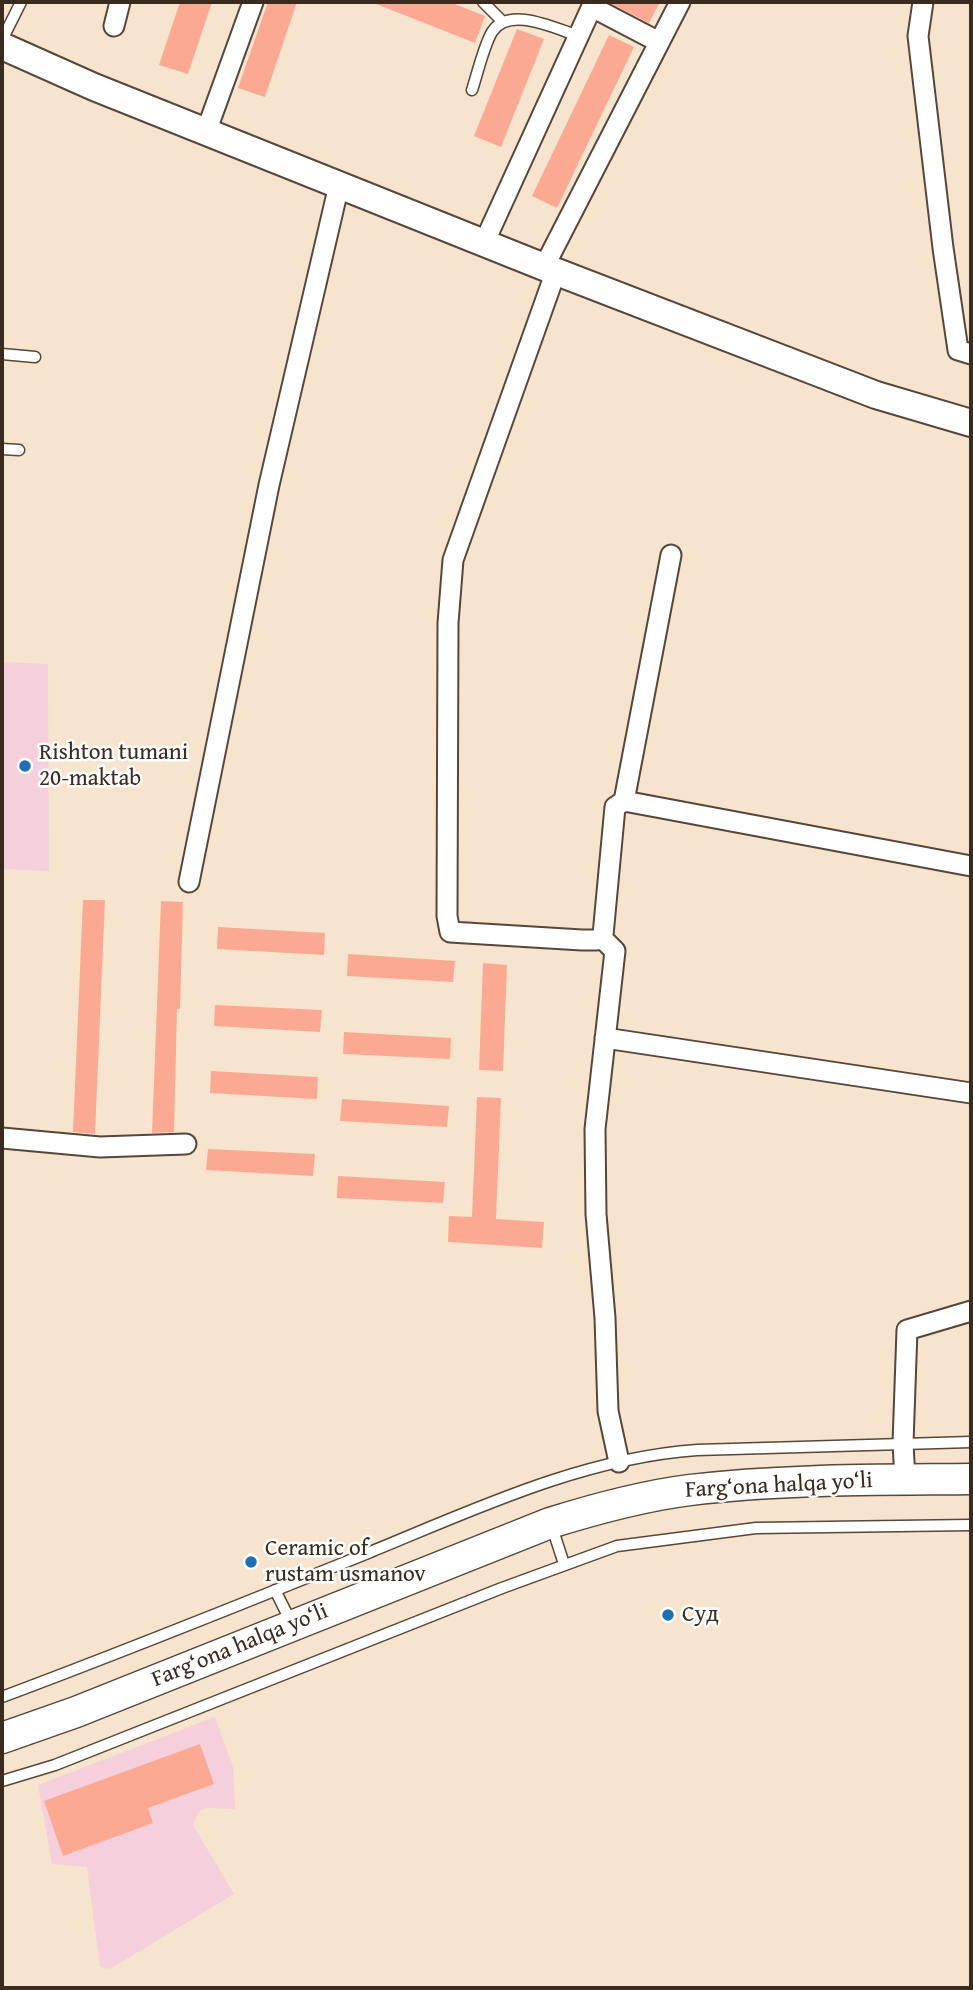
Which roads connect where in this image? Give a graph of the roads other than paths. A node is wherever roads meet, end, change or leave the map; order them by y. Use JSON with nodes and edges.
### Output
{"nodes":[{"id":1,"x":20,"y":2,"type":"edge"},
{"id":2,"x":120,"y":2,"type":"edge"},
{"id":3,"x":253,"y":2,"type":"edge"},
{"id":4,"x":483,"y":2,"type":"edge"},
{"id":5,"x":680,"y":2,"type":"edge"},
{"id":6,"x":923,"y":2,"type":"edge"},
{"id":7,"x":593,"y":4,"type":"edge"},
{"id":8,"x":503,"y":22,"type":"junction"},
{"id":9,"x":114,"y":26,"type":"dead end"},
{"id":10,"x":579,"y":36,"type":"junction"},
{"id":11,"x":2,"y":40,"type":"edge"},
{"id":12,"x":659,"y":42,"type":"junction"},
{"id":13,"x":2,"y":46,"type":"edge"},
{"id":14,"x":472,"y":90,"type":"dead end"},
{"id":15,"x":206,"y":132,"type":"junction"},
{"id":16,"x":339,"y":185,"type":"junction"},
{"id":17,"x":484,"y":243,"type":"junction"},
{"id":18,"x":550,"y":269,"type":"junction"},
{"id":19,"x":2,"y":354,"type":"edge"},
{"id":20,"x":971,"y":354,"type":"edge"},
{"id":21,"x":36,"y":357,"type":"dead end"},
{"id":22,"x":971,"y":423,"type":"edge"},
{"id":23,"x":2,"y":449,"type":"edge"},
{"id":24,"x":19,"y":450,"type":"dead end"},
{"id":25,"x":671,"y":555,"type":"dead end"},
{"id":26,"x":625,"y":801,"type":"junction"},
{"id":27,"x":971,"y":866,"type":"edge"},
{"id":28,"x":189,"y":882,"type":"dead end"},
{"id":29,"x":601,"y":937,"type":"junction"},
{"id":30,"x":605,"y":1038,"type":"junction"},
{"id":31,"x":971,"y":1093,"type":"edge"},
{"id":32,"x":2,"y":1138,"type":"edge"},
{"id":33,"x":186,"y":1144,"type":"dead end"},
{"id":34,"x":971,"y":1311,"type":"edge"},
{"id":35,"x":971,"y":1442,"type":"edge"},
{"id":36,"x":903,"y":1443,"type":"junction"},
{"id":37,"x":619,"y":1462,"type":"junction"},
{"id":38,"x":971,"y":1479,"type":"edge"},
{"id":39,"x":905,"y":1480,"type":"junction"},
{"id":40,"x":550,"y":1523,"type":"junction"},
{"id":41,"x":971,"y":1525,"type":"edge"},
{"id":42,"x":564,"y":1564,"type":"junction"},
{"id":43,"x":275,"y":1590,"type":"junction"},
{"id":44,"x":293,"y":1625,"type":"junction"},
{"id":45,"x":2,"y":1697,"type":"edge"},
{"id":46,"x":2,"y":1738,"type":"edge"},
{"id":47,"x":2,"y":1782,"type":"edge"}],
"edges":[{"from":1,"to":11,"type":"lane"},
{"from":2,"to":9,"type":"street"},
{"from":3,"to":15,"type":"street"},
{"from":4,"to":8,"type":"lane"},
{"from":5,"to":12,"type":"street"},
{"from":6,"to":20,"type":"street"},
{"from":7,"to":10,"type":"street"},
{"from":7,"to":12,"type":"street"},
{"from":8,"to":10,"type":"lane"},
{"from":8,"to":14,"type":"lane"},
{"from":10,"to":17,"type":"street"},
{"from":12,"to":18,"type":"street"},
{"from":13,"to":15,"type":"street"},
{"from":15,"to":16,"type":"street"},
{"from":16,"to":17,"type":"street"},
{"from":16,"to":28,"type":"street"},
{"from":17,"to":18,"type":"street"},
{"from":18,"to":22,"type":"street"},
{"from":18,"to":29,"type":"street"},
{"from":19,"to":21,"type":"lane"},
{"from":23,"to":24,"type":"lane"},
{"from":25,"to":26,"type":"street"},
{"from":26,"to":27,"type":"street"},
{"from":26,"to":29,"type":"street"},
{"from":29,"to":30,"type":"street"},
{"from":30,"to":31,"type":"street"},
{"from":30,"to":37,"type":"street"},
{"from":32,"to":33,"type":"street"},
{"from":34,"to":36,"type":"street"},
{"from":35,"to":36,"type":"lane"},
{"from":36,"to":37,"type":"lane"},
{"from":36,"to":39,"type":"street"},
{"from":37,"to":43,"type":"lane"},
{"from":38,"to":39,"type":"main road","name":"Farg‘ona halqa yo‘li"},
{"from":39,"to":40,"type":"main road","name":"Farg‘ona halqa yo‘li"},
{"from":40,"to":42,"type":"lane"},
{"from":40,"to":44,"type":"main road","name":"Farg‘ona halqa yo‘li"},
{"from":41,"to":42,"type":"lane"},
{"from":42,"to":47,"type":"lane"},
{"from":43,"to":44,"type":"lane"},
{"from":43,"to":45,"type":"lane"},
{"from":44,"to":46,"type":"main road","name":"Farg‘ona halqa yo‘li"}]}
